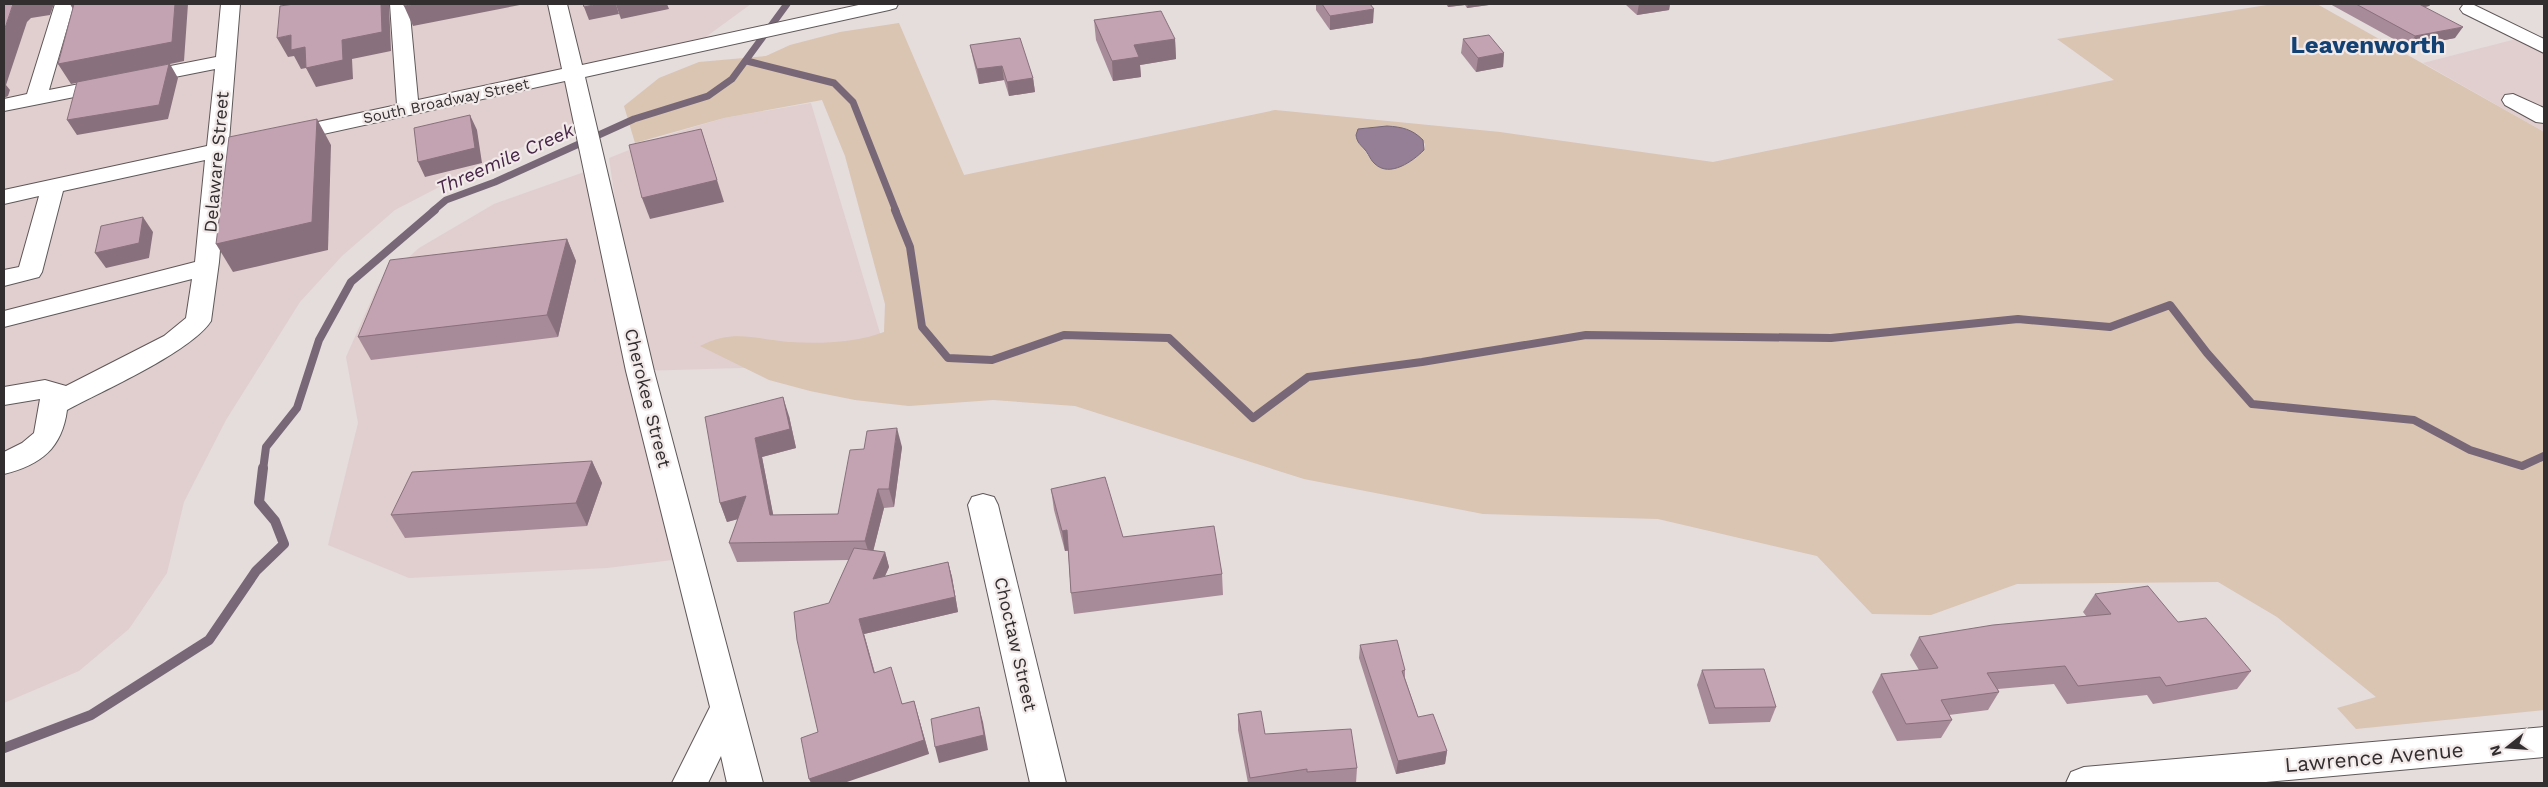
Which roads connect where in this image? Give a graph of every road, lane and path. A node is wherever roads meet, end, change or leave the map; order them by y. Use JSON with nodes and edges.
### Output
{"nodes":[{"id":1,"x":64,"y":4,"type":"edge"},
{"id":2,"x":231,"y":4,"type":"edge"},
{"id":3,"x":400,"y":4,"type":"edge"},
{"id":4,"x":557,"y":4,"type":"edge"},
{"id":5,"x":888,"y":4,"type":"edge"},
{"id":6,"x":2497,"y":4,"type":"edge"},
{"id":7,"x":2544,"y":47,"type":"edge"},
{"id":8,"x":225,"y":62,"type":"junction"},
{"id":9,"x":574,"y":74,"type":"junction"},
{"id":10,"x":36,"y":99,"type":"junction"},
{"id":11,"x":2513,"y":100,"type":"dead end"},
{"id":12,"x":4,"y":105,"type":"edge"},
{"id":13,"x":408,"y":109,"type":"junction"},
{"id":14,"x":2544,"y":117,"type":"edge"},
{"id":15,"x":216,"y":151,"type":"junction"},
{"id":16,"x":53,"y":186,"type":"junction"},
{"id":17,"x":4,"y":197,"type":"edge"},
{"id":18,"x":206,"y":268,"type":"junction"},
{"id":19,"x":30,"y":272,"type":"junction"},
{"id":20,"x":4,"y":278,"type":"edge"},
{"id":21,"x":10,"y":318,"type":"edge"},
{"id":22,"x":4,"y":396,"type":"edge"},
{"id":23,"x":53,"y":405,"type":"junction"},
{"id":24,"x":4,"y":464,"type":"edge"},
{"id":25,"x":984,"y":505,"type":"dead end"},
{"id":26,"x":727,"y":707,"type":"junction"},
{"id":27,"x":2544,"y":742,"type":"edge"},
{"id":28,"x":2147,"y":780,"type":"edge"},
{"id":29,"x":690,"y":783,"type":"edge"},
{"id":30,"x":745,"y":783,"type":"edge"},
{"id":31,"x":1048,"y":783,"type":"edge"},
{"id":32,"x":2084,"y":783,"type":"edge"}],
"edges":[{"from":1,"to":10,"type":"street"},
{"from":2,"to":8,"type":"street","name":"Delaware Street"},
{"from":3,"to":13,"type":"street"},
{"from":4,"to":9,"type":"street","name":"Cherokee Street"},
{"from":5,"to":9,"type":"street","name":"South Broadway Street"},
{"from":6,"to":7,"type":"street"},
{"from":8,"to":10,"type":"street"},
{"from":8,"to":15,"type":"street","name":"Delaware Street"},
{"from":9,"to":13,"type":"street","name":"South Broadway Street"},
{"from":9,"to":26,"type":"street","name":"Cherokee Street"},
{"from":10,"to":12,"type":"street"},
{"from":11,"to":14,"type":"street"},
{"from":13,"to":15,"type":"street","name":"South Broadway Street"},
{"from":15,"to":16,"type":"street","name":"South Broadway Street"},
{"from":15,"to":18,"type":"street","name":"Delaware Street"},
{"from":16,"to":17,"type":"street","name":"South Broadway Street"},
{"from":16,"to":19,"type":"street"},
{"from":18,"to":21,"type":"street"},
{"from":18,"to":23,"type":"street","name":"Delaware Street"},
{"from":19,"to":20,"type":"street"},
{"from":19,"to":21,"type":"street"},
{"from":22,"to":23,"type":"street"},
{"from":23,"to":24,"type":"street"},
{"from":25,"to":31,"type":"street","name":"Choctaw Street"},
{"from":26,"to":29,"type":"street"},
{"from":26,"to":30,"type":"street","name":"Cherokee Street"},
{"from":27,"to":28,"type":"street","name":"Lawrence Avenue"},
{"from":28,"to":32,"type":"street","name":"Lawrence Avenue"}]}
